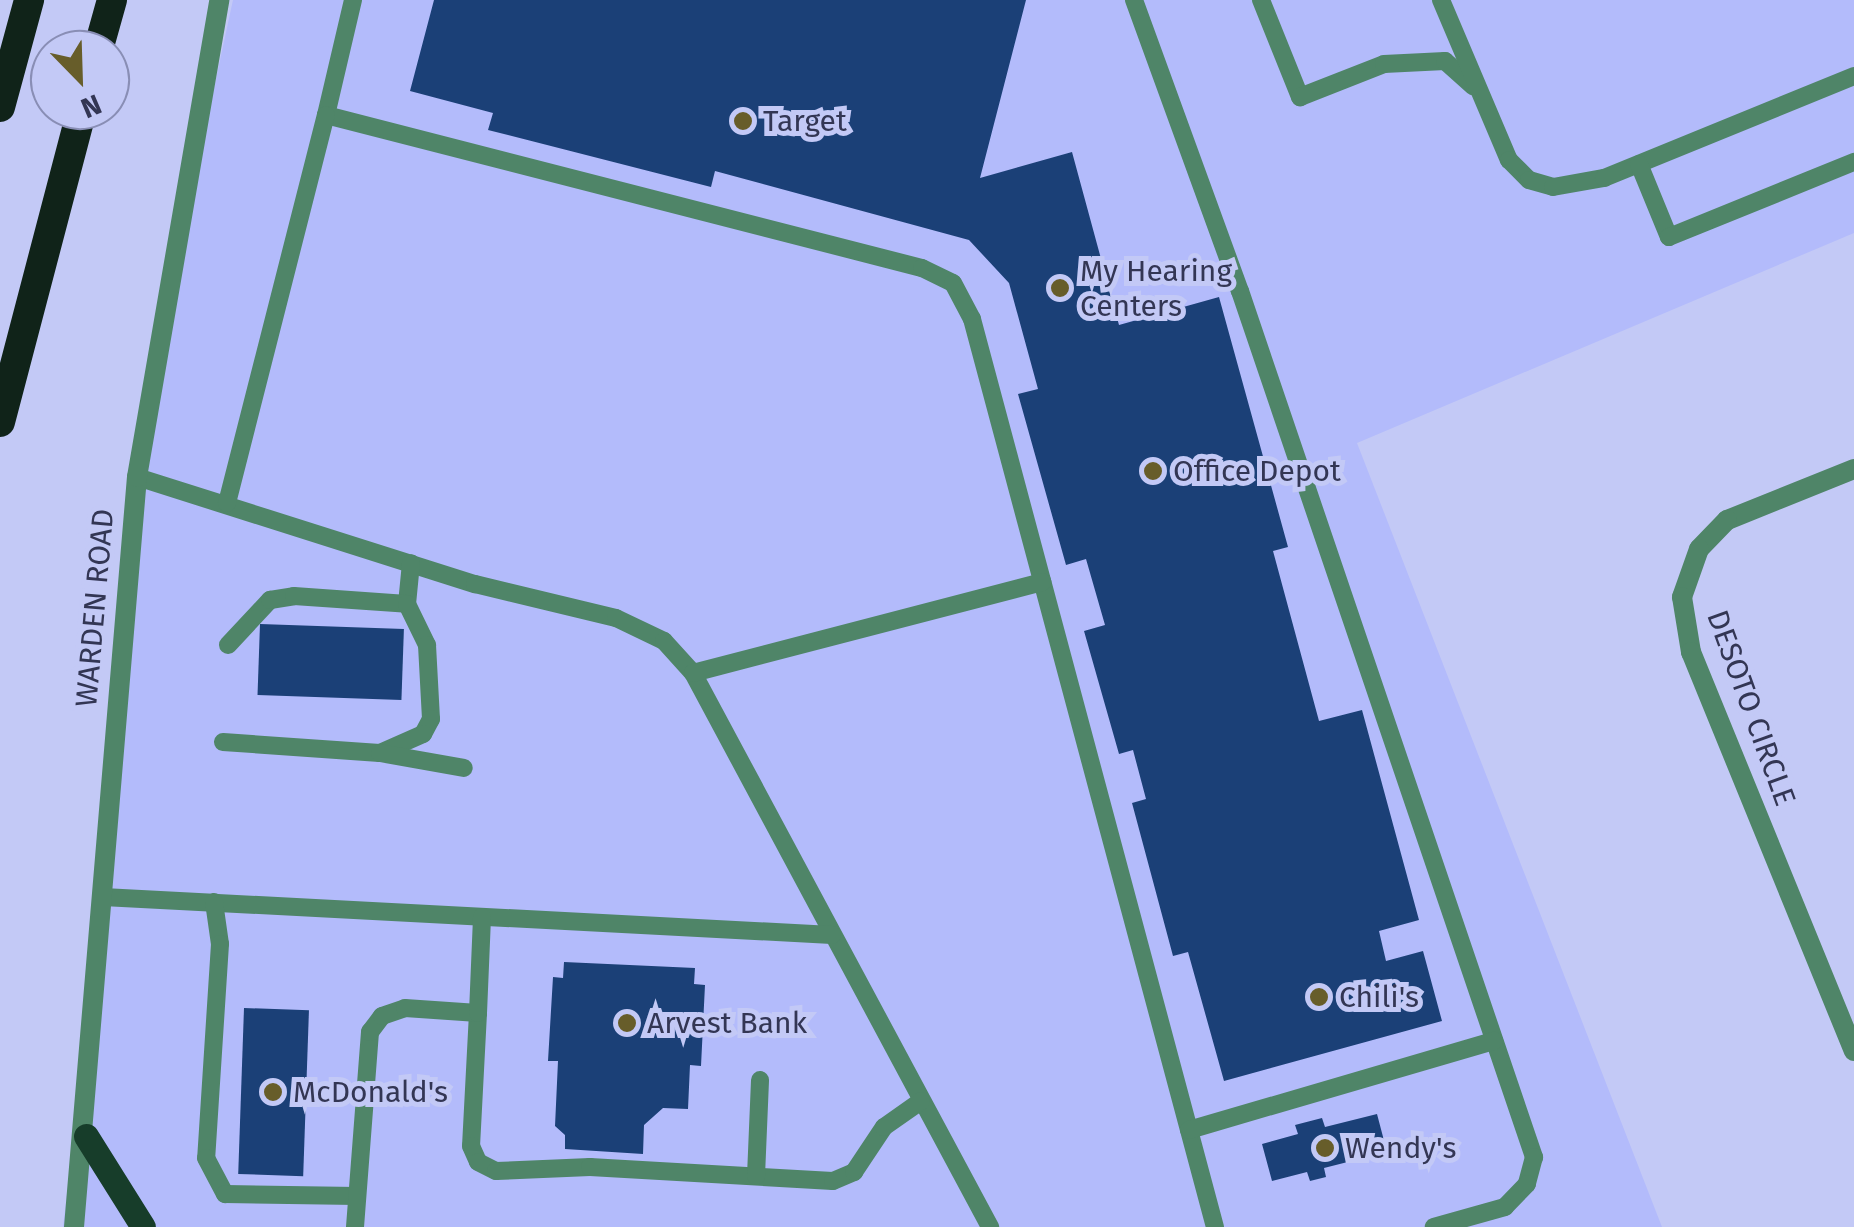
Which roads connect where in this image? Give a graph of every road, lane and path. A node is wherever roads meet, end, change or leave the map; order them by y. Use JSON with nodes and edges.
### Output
{"nodes":[{"id":1,"x":29,"y":0,"type":"edge"},
{"id":2,"x":112,"y":0,"type":"edge"},
{"id":3,"x":218,"y":0,"type":"edge"},
{"id":4,"x":354,"y":0,"type":"edge"},
{"id":5,"x":1134,"y":0,"type":"edge"},
{"id":6,"x":1261,"y":0,"type":"edge"},
{"id":7,"x":1441,"y":0,"type":"edge"},
{"id":8,"x":104,"y":30,"type":"edge"},
{"id":9,"x":1854,"y":76,"type":"edge"},
{"id":10,"x":1477,"y":90,"type":"junction"},
{"id":11,"x":0,"y":106,"type":"edge"},
{"id":12,"x":326,"y":115,"type":"junction"},
{"id":13,"x":77,"y":130,"type":"edge"},
{"id":14,"x":1854,"y":162,"type":"edge"},
{"id":15,"x":1639,"y":164,"type":"junction"},
{"id":16,"x":0,"y":422,"type":"edge"},
{"id":17,"x":1854,"y":469,"type":"edge"},
{"id":18,"x":137,"y":477,"type":"junction"},
{"id":19,"x":227,"y":503,"type":"junction"},
{"id":20,"x":411,"y":564,"type":"junction"},
{"id":21,"x":1042,"y":582,"type":"junction"},
{"id":22,"x":406,"y":604,"type":"junction"},
{"id":23,"x":228,"y":645,"type":"dead end"},
{"id":24,"x":694,"y":673,"type":"junction"},
{"id":25,"x":223,"y":742,"type":"dead end"},
{"id":26,"x":380,"y":754,"type":"junction"},
{"id":27,"x":464,"y":768,"type":"dead end"},
{"id":28,"x":103,"y":897,"type":"junction"},
{"id":29,"x":214,"y":902,"type":"junction"},
{"id":30,"x":482,"y":917,"type":"junction"},
{"id":31,"x":832,"y":935,"type":"junction"},
{"id":32,"x":478,"y":1013,"type":"junction"},
{"id":33,"x":1494,"y":1041,"type":"junction"},
{"id":34,"x":1854,"y":1051,"type":"edge"},
{"id":35,"x":760,"y":1080,"type":"dead end"},
{"id":36,"x":921,"y":1100,"type":"junction"},
{"id":37,"x":1189,"y":1130,"type":"junction"},
{"id":38,"x":86,"y":1136,"type":"junction"},
{"id":39,"x":756,"y":1176,"type":"junction"},
{"id":40,"x":357,"y":1196,"type":"junction"},
{"id":41,"x":74,"y":1227,"type":"edge"},
{"id":42,"x":143,"y":1227,"type":"edge"},
{"id":43,"x":355,"y":1227,"type":"edge"},
{"id":44,"x":990,"y":1227,"type":"edge"},
{"id":45,"x":1215,"y":1227,"type":"edge"},
{"id":46,"x":1434,"y":1227,"type":"edge"}],
"edges":[{"from":1,"to":11,"type":"highway"},
{"from":2,"to":8,"type":"highway"},
{"from":3,"to":18,"type":"street","name":"WARDEN ROAD"},
{"from":4,"to":12,"type":"lane"},
{"from":5,"to":33,"type":"lane"},
{"from":6,"to":10,"type":"lane"},
{"from":7,"to":10,"type":"lane"},
{"from":9,"to":15,"type":"lane"},
{"from":10,"to":15,"type":"lane"},
{"from":12,"to":19,"type":"lane"},
{"from":12,"to":21,"type":"lane"},
{"from":13,"to":16,"type":"highway"},
{"from":14,"to":15,"type":"lane"},
{"from":17,"to":34,"type":"street","name":"DESOTO CIRCLE"},
{"from":18,"to":19,"type":"lane"},
{"from":18,"to":28,"type":"street","name":"WARDEN ROAD"},
{"from":19,"to":20,"type":"lane"},
{"from":20,"to":22,"type":"lane"},
{"from":20,"to":24,"type":"lane"},
{"from":21,"to":24,"type":"lane"},
{"from":21,"to":37,"type":"lane"},
{"from":22,"to":23,"type":"lane"},
{"from":22,"to":26,"type":"lane"},
{"from":24,"to":31,"type":"lane"},
{"from":25,"to":26,"type":"lane"},
{"from":26,"to":27,"type":"lane"},
{"from":28,"to":29,"type":"lane"},
{"from":28,"to":38,"type":"street","name":"WARDEN ROAD"},
{"from":29,"to":30,"type":"lane"},
{"from":29,"to":40,"type":"lane"},
{"from":30,"to":31,"type":"lane"},
{"from":30,"to":32,"type":"lane"},
{"from":31,"to":36,"type":"lane"},
{"from":32,"to":39,"type":"lane"},
{"from":32,"to":40,"type":"lane"},
{"from":33,"to":37,"type":"lane"},
{"from":33,"to":46,"type":"lane"},
{"from":35,"to":39,"type":"lane"},
{"from":36,"to":39,"type":"lane"},
{"from":36,"to":44,"type":"lane"},
{"from":37,"to":45,"type":"lane"},
{"from":38,"to":41,"type":"street","name":"WARDEN ROAD"},
{"from":38,"to":42,"type":"main road"},
{"from":40,"to":43,"type":"lane"}]}
